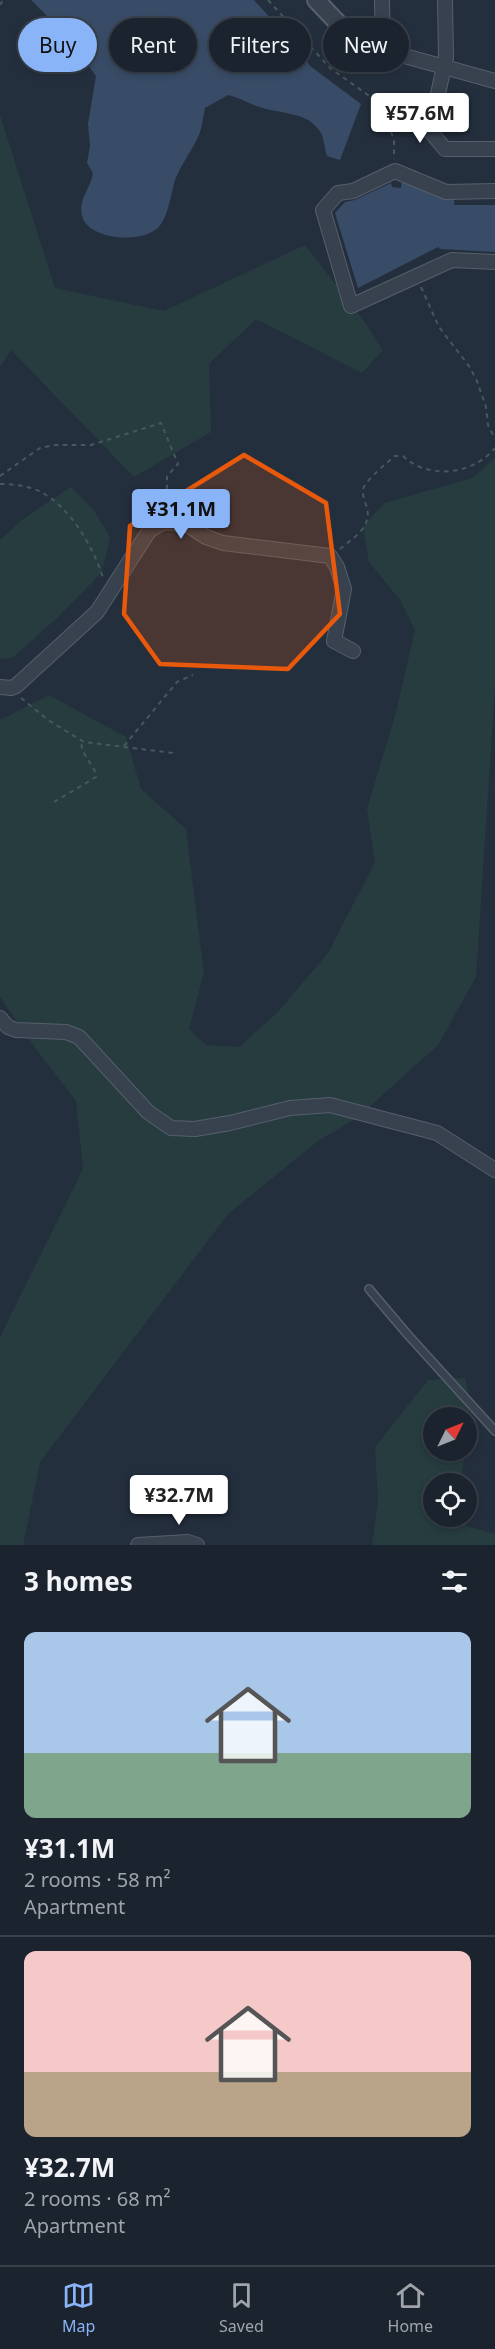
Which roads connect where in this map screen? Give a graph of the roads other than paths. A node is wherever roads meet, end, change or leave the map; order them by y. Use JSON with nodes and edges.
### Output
{"nodes":[{"id":1,"x":316,"y":0,"type":"edge"},
{"id":2,"x":382,"y":0,"type":"edge"},
{"id":3,"x":445,"y":0,"type":"edge"},
{"id":4,"x":333,"y":18,"type":"edge"},
{"id":5,"x":382,"y":18,"type":"edge"},
{"id":6,"x":409,"y":57,"type":"edge"},
{"id":7,"x":442,"y":67,"type":"junction"},
{"id":8,"x":495,"y":81,"type":"edge"},
{"id":9,"x":386,"y":121,"type":"road end"},
{"id":10,"x":432,"y":121,"type":"junction"},
{"id":11,"x":495,"y":149,"type":"edge"},
{"id":12,"x":495,"y":191,"type":"edge"},
{"id":13,"x":495,"y":262,"type":"edge"},
{"id":14,"x":353,"y":651,"type":"dead end"},
{"id":15,"x":6,"y":687,"type":"edge"},
{"id":16,"x":0,"y":1018,"type":"edge"},
{"id":17,"x":495,"y":1170,"type":"edge"},
{"id":18,"x":369,"y":1289,"type":"dead end"},
{"id":19,"x":495,"y":1431,"type":"edge"},
{"id":20,"x":138,"y":1545,"type":"edge"},
{"id":21,"x":197,"y":1545,"type":"edge"}],
"edges":[{"from":1,"to":4,"type":"street"},
{"from":2,"to":5,"type":"street"},
{"from":3,"to":7,"type":"street"},
{"from":6,"to":7,"type":"street"},
{"from":7,"to":8,"type":"street"},
{"from":7,"to":10,"type":"street"},
{"from":9,"to":10,"type":"street"},
{"from":10,"to":11,"type":"street"},
{"from":12,"to":13,"type":"street"},
{"from":14,"to":15,"type":"street"},
{"from":16,"to":17,"type":"street"},
{"from":18,"to":19,"type":"lane"},
{"from":20,"to":21,"type":"street"}]}
